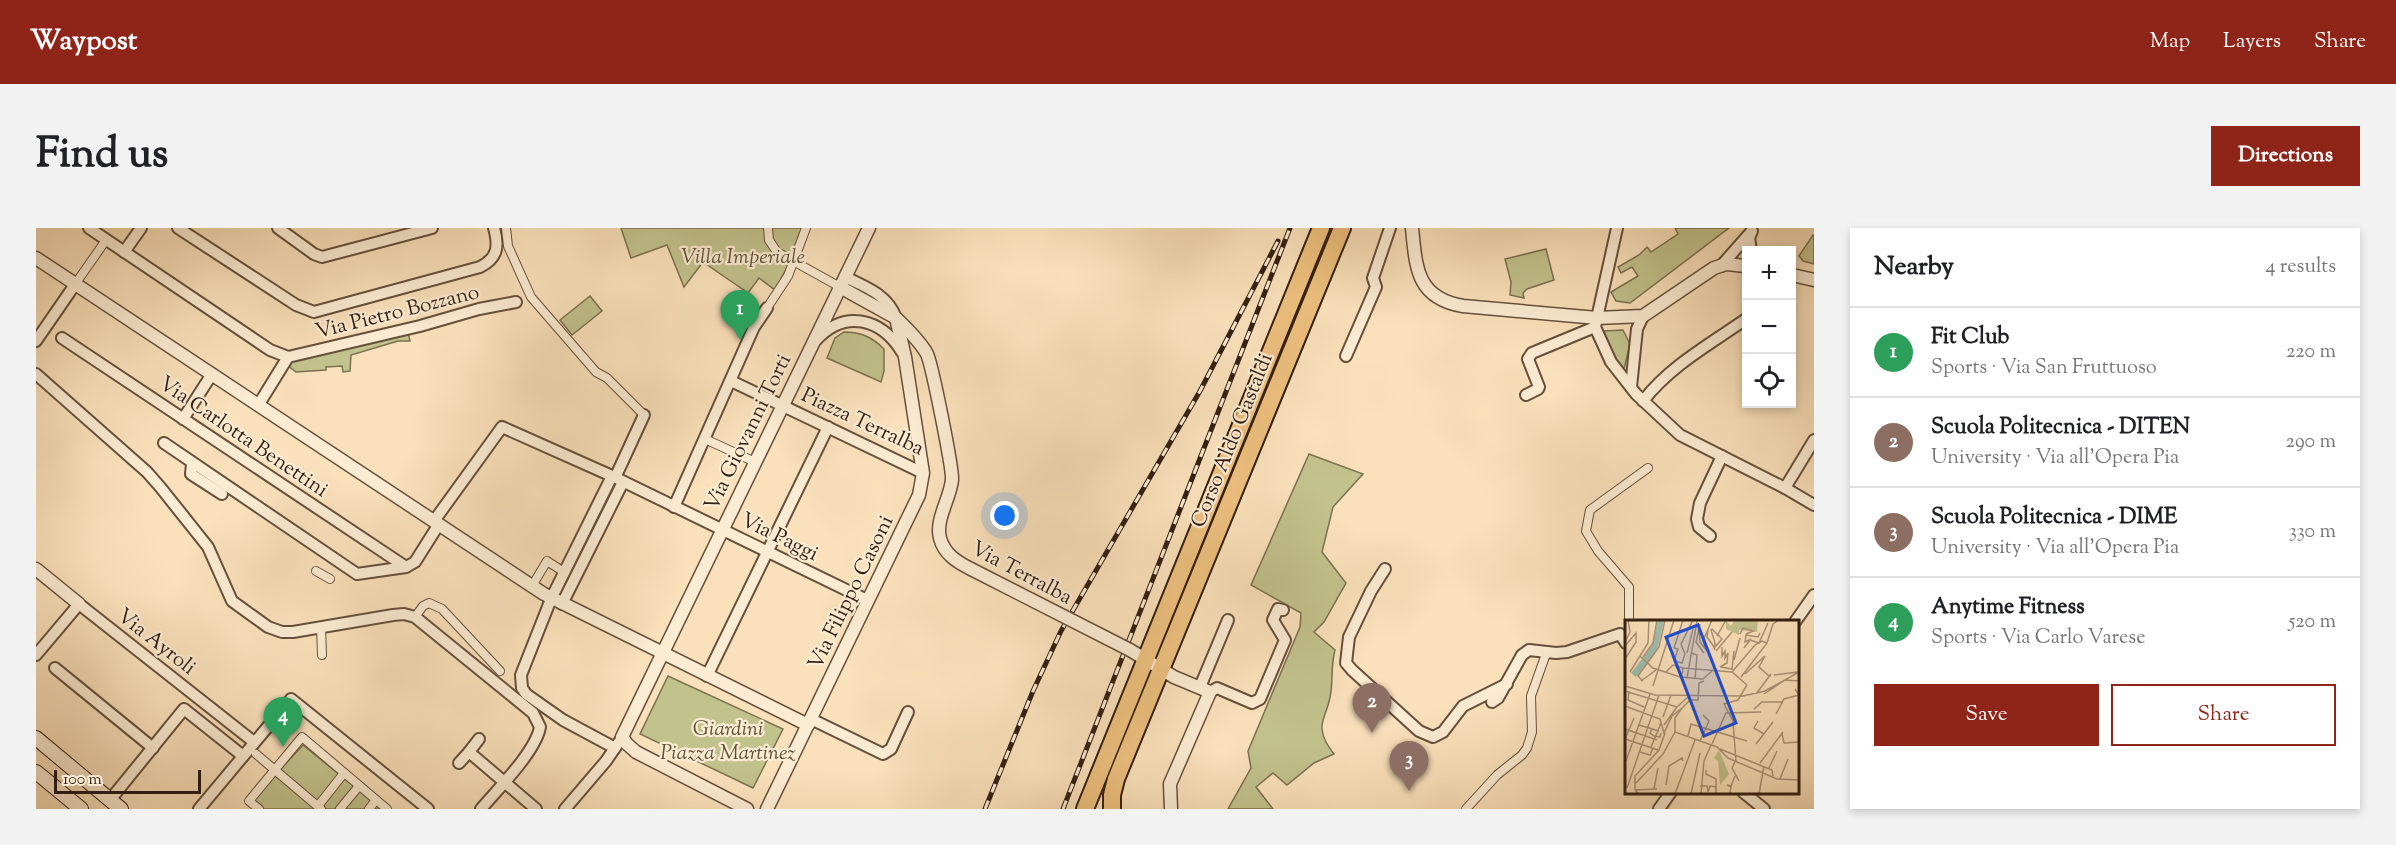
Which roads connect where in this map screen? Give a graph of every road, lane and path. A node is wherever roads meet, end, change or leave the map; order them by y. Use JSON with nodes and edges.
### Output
{"nodes":[{"id":1,"x":88,"y":228,"type":"edge"},
{"id":2,"x":141,"y":228,"type":"edge"},
{"id":3,"x":178,"y":228,"type":"edge"},
{"id":4,"x":278,"y":228,"type":"edge"},
{"id":5,"x":432,"y":228,"type":"edge"},
{"id":6,"x":495,"y":228,"type":"edge"},
{"id":7,"x":506,"y":228,"type":"edge"},
{"id":8,"x":768,"y":228,"type":"edge"},
{"id":9,"x":806,"y":228,"type":"edge"},
{"id":10,"x":869,"y":228,"type":"edge"},
{"id":11,"x":1321,"y":228,"type":"edge"},
{"id":12,"x":1342,"y":228,"type":"edge"},
{"id":13,"x":1390,"y":228,"type":"edge"},
{"id":14,"x":1412,"y":228,"type":"edge"},
{"id":15,"x":1608,"y":228,"type":"edge"},
{"id":16,"x":1617,"y":228,"type":"edge"},
{"id":17,"x":1752,"y":230,"type":"edge"},
{"id":18,"x":106,"y":240,"type":"junction"},
{"id":19,"x":1614,"y":243,"type":"junction"},
{"id":20,"x":1750,"y":246,"type":"edge"},
{"id":21,"x":503,"y":247,"type":"junction"},
{"id":22,"x":124,"y":252,"type":"junction"},
{"id":23,"x":36,"y":258,"type":"edge"},
{"id":24,"x":795,"y":261,"type":"junction"},
{"id":25,"x":1721,"y":266,"type":"junction"},
{"id":26,"x":1742,"y":266,"type":"edge"},
{"id":27,"x":1796,"y":276,"type":"edge"},
{"id":28,"x":1814,"y":280,"type":"edge"},
{"id":29,"x":843,"y":282,"type":"junction"},
{"id":30,"x":76,"y":283,"type":"junction"},
{"id":31,"x":516,"y":302,"type":"dead end"},
{"id":32,"x":767,"y":308,"type":"joint"},
{"id":33,"x":1643,"y":316,"type":"junction"},
{"id":34,"x":896,"y":318,"type":"junction"},
{"id":35,"x":1742,"y":322,"type":"edge"},
{"id":36,"x":1596,"y":323,"type":"junction"},
{"id":37,"x":62,"y":338,"type":"dead end"},
{"id":38,"x":36,"y":341,"type":"edge"},
{"id":39,"x":812,"y":344,"type":"junction"},
{"id":40,"x":1346,"y":356,"type":"dead end"},
{"id":41,"x":288,"y":357,"type":"junction"},
{"id":42,"x":905,"y":357,"type":"junction"},
{"id":43,"x":36,"y":374,"type":"edge"},
{"id":44,"x":212,"y":374,"type":"junction"},
{"id":45,"x":731,"y":381,"type":"junction"},
{"id":46,"x":1631,"y":387,"type":"junction"},
{"id":47,"x":1526,"y":394,"type":"dead end"},
{"id":48,"x":1643,"y":400,"type":"junction"},
{"id":49,"x":259,"y":404,"type":"junction"},
{"id":50,"x":782,"y":405,"type":"junction"},
{"id":51,"x":644,"y":415,"type":"joint"},
{"id":52,"x":183,"y":419,"type":"junction"},
{"id":53,"x":828,"y":427,"type":"junction"},
{"id":54,"x":705,"y":439,"type":"junction"},
{"id":55,"x":1814,"y":440,"type":"edge"},
{"id":56,"x":164,"y":443,"type":"dead end"},
{"id":57,"x":1722,"y":456,"type":"junction"},
{"id":58,"x":754,"y":462,"type":"junction"},
{"id":59,"x":192,"y":464,"type":"junction"},
{"id":60,"x":1648,"y":468,"type":"dead end"},
{"id":61,"x":923,"y":473,"type":"junction"},
{"id":62,"x":617,"y":479,"type":"junction"},
{"id":63,"x":1785,"y":488,"type":"junction"},
{"id":64,"x":222,"y":494,"type":"dead end"},
{"id":65,"x":1814,"y":505,"type":"edge"},
{"id":66,"x":674,"y":507,"type":"junction"},
{"id":67,"x":437,"y":522,"type":"junction"},
{"id":68,"x":722,"y":529,"type":"junction"},
{"id":69,"x":1710,"y":536,"type":"dead end"},
{"id":70,"x":768,"y":551,"type":"junction"},
{"id":71,"x":406,"y":567,"type":"junction"},
{"id":72,"x":1385,"y":568,"type":"dead end"},
{"id":73,"x":36,"y":569,"type":"edge"},
{"id":74,"x":316,"y":571,"type":"dead end"},
{"id":75,"x":564,"y":572,"type":"junction"},
{"id":76,"x":330,"y":579,"type":"dead end"},
{"id":77,"x":532,"y":586,"type":"junction"},
{"id":78,"x":1814,"y":595,"type":"edge"},
{"id":79,"x":867,"y":600,"type":"junction"},
{"id":80,"x":557,"y":602,"type":"junction"},
{"id":81,"x":79,"y":604,"type":"junction"},
{"id":82,"x":1283,"y":610,"type":"dead end"},
{"id":83,"x":415,"y":617,"type":"junction"},
{"id":84,"x":1228,"y":620,"type":"dead end"},
{"id":85,"x":1627,"y":620,"type":"edge"},
{"id":86,"x":1796,"y":620,"type":"edge"},
{"id":87,"x":321,"y":627,"type":"junction"},
{"id":88,"x":1625,"y":631,"type":"edge"},
{"id":89,"x":1547,"y":651,"type":"junction"},
{"id":90,"x":662,"y":654,"type":"junction"},
{"id":91,"x":36,"y":655,"type":"edge"},
{"id":92,"x":322,"y":655,"type":"dead end"},
{"id":93,"x":1144,"y":658,"type":"junction"},
{"id":94,"x":55,"y":668,"type":"dead end"},
{"id":95,"x":1162,"y":670,"type":"junction"},
{"id":96,"x":500,"y":671,"type":"dead end"},
{"id":97,"x":707,"y":676,"type":"junction"},
{"id":98,"x":1507,"y":684,"type":"junction"},
{"id":99,"x":1205,"y":690,"type":"junction"},
{"id":100,"x":1492,"y":702,"type":"dead end"},
{"id":101,"x":908,"y":712,"type":"dead end"},
{"id":102,"x":809,"y":722,"type":"junction"},
{"id":103,"x":622,"y":737,"type":"junction"},
{"id":104,"x":36,"y":738,"type":"edge"},
{"id":105,"x":479,"y":739,"type":"dead end"},
{"id":106,"x":153,"y":748,"type":"junction"},
{"id":107,"x":255,"y":748,"type":"junction"},
{"id":108,"x":615,"y":748,"type":"junction"},
{"id":109,"x":469,"y":752,"type":"junction"},
{"id":110,"x":243,"y":756,"type":"junction"},
{"id":111,"x":459,"y":763,"type":"dead end"},
{"id":112,"x":274,"y":770,"type":"junction"},
{"id":113,"x":36,"y":772,"type":"edge"},
{"id":114,"x":344,"y":773,"type":"junction"},
{"id":115,"x":503,"y":782,"type":"junction"},
{"id":116,"x":359,"y":786,"type":"junction"},
{"id":117,"x":1670,"y":794,"type":"edge"},
{"id":118,"x":1745,"y":794,"type":"edge"},
{"id":119,"x":376,"y":800,"type":"junction"},
{"id":120,"x":115,"y":804,"type":"edge"},
{"id":121,"x":320,"y":808,"type":"edge"},
{"id":122,"x":81,"y":809,"type":"edge"},
{"id":123,"x":199,"y":809,"type":"edge"},
{"id":124,"x":259,"y":809,"type":"edge"},
{"id":125,"x":340,"y":809,"type":"edge"},
{"id":126,"x":369,"y":809,"type":"edge"},
{"id":127,"x":387,"y":809,"type":"edge"},
{"id":128,"x":428,"y":809,"type":"edge"},
{"id":129,"x":481,"y":809,"type":"edge"},
{"id":130,"x":536,"y":809,"type":"edge"},
{"id":131,"x":565,"y":809,"type":"edge"},
{"id":132,"x":747,"y":809,"type":"edge"},
{"id":133,"x":767,"y":809,"type":"edge"},
{"id":134,"x":1085,"y":809,"type":"edge"},
{"id":135,"x":1112,"y":809,"type":"edge"},
{"id":136,"x":1171,"y":809,"type":"edge"},
{"id":137,"x":1466,"y":809,"type":"edge"},
{"id":138,"x":1659,"y":809,"type":"edge"},
{"id":139,"x":1764,"y":809,"type":"edge"}],
"edges":[{"from":1,"to":18,"type":"street"},
{"from":2,"to":22,"type":"street"},
{"from":3,"to":21,"type":"street"},
{"from":4,"to":5,"type":"street"},
{"from":6,"to":21,"type":"street"},
{"from":7,"to":21,"type":"street"},
{"from":8,"to":24,"type":"street"},
{"from":9,"to":24,"type":"street"},
{"from":10,"to":29,"type":"street","name":"Via Giovanni Torti"},
{"from":11,"to":93,"type":"main road","name":"Corso Aldo Gastaldi"},
{"from":12,"to":95,"type":"main road","name":"Corso Aldo Gastaldi"},
{"from":13,"to":40,"type":"street"},
{"from":14,"to":36,"type":"street"},
{"from":15,"to":19,"type":"street"},
{"from":16,"to":19,"type":"street"},
{"from":17,"to":20,"type":"street"},
{"from":17,"to":25,"type":"street"},
{"from":18,"to":22,"type":"street"},
{"from":18,"to":30,"type":"street"},
{"from":19,"to":36,"type":"street"},
{"from":21,"to":51,"type":"street"},
{"from":22,"to":41,"type":"street"},
{"from":23,"to":30,"type":"street"},
{"from":24,"to":29,"type":"street"},
{"from":24,"to":32,"type":"street"},
{"from":25,"to":26,"type":"street"},
{"from":25,"to":33,"type":"street"},
{"from":27,"to":28,"type":"street"},
{"from":29,"to":34,"type":"street"},
{"from":29,"to":39,"type":"street","name":"Via Giovanni Torti"},
{"from":30,"to":38,"type":"street"},
{"from":30,"to":44,"type":"street"},
{"from":31,"to":41,"type":"street","name":"Via Pietro Bozzano"},
{"from":32,"to":45,"type":"street"},
{"from":33,"to":36,"type":"street"},
{"from":33,"to":46,"type":"street"},
{"from":34,"to":42,"type":"street","name":"Piazza Terralba"},
{"from":34,"to":93,"type":"street","name":"Via Terralba","bridge":true},
{"from":35,"to":48,"type":"street"},
{"from":36,"to":46,"type":"street"},
{"from":36,"to":47,"type":"street"},
{"from":37,"to":52,"type":"street","name":"Via Carlotta Benettini"},
{"from":39,"to":42,"type":"street"},
{"from":39,"to":50,"type":"street","name":"Via Giovanni Torti"},
{"from":41,"to":49,"type":"street"},
{"from":42,"to":61,"type":"street","name":"Piazza Terralba"},
{"from":43,"to":87,"type":"street"},
{"from":44,"to":49,"type":"street"},
{"from":44,"to":52,"type":"street"},
{"from":45,"to":50,"type":"street","name":"Piazza Terralba"},
{"from":45,"to":54,"type":"street"},
{"from":46,"to":48,"type":"street"},
{"from":48,"to":57,"type":"street"},
{"from":49,"to":67,"type":"street"},
{"from":50,"to":53,"type":"street","name":"Piazza Terralba"},
{"from":50,"to":58,"type":"street","name":"Via Giovanni Torti"},
{"from":51,"to":62,"type":"street"},
{"from":52,"to":71,"type":"street","name":"Via Carlotta Benettini"},
{"from":53,"to":61,"type":"street","name":"Piazza Terralba"},
{"from":53,"to":70,"type":"street"},
{"from":54,"to":58,"type":"street"},
{"from":54,"to":66,"type":"street"},
{"from":55,"to":63,"type":"street"},
{"from":56,"to":59,"type":"street"},
{"from":57,"to":63,"type":"street"},
{"from":57,"to":69,"type":"street"},
{"from":58,"to":68,"type":"street","name":"Via Giovanni Torti"},
{"from":59,"to":64,"type":"street"},
{"from":59,"to":71,"type":"street"},
{"from":60,"to":85,"type":"street"},
{"from":61,"to":79,"type":"street","name":"Via Filippo Casoni"},
{"from":62,"to":66,"type":"street","name":"Via Paggi"},
{"from":62,"to":67,"type":"street","name":"Via Paggi"},
{"from":62,"to":75,"type":"street"},
{"from":62,"to":80,"type":"street"},
{"from":63,"to":65,"type":"street"},
{"from":66,"to":68,"type":"street","name":"Via Paggi"},
{"from":67,"to":71,"type":"street"},
{"from":67,"to":77,"type":"street"},
{"from":68,"to":70,"type":"street","name":"Via Paggi"},
{"from":68,"to":90,"type":"street","name":"Via Giovanni Torti"},
{"from":70,"to":79,"type":"street","name":"Via Paggi"},
{"from":70,"to":97,"type":"street"},
{"from":72,"to":98,"type":"street"},
{"from":73,"to":81,"type":"street","name":"Via Ayroli"},
{"from":74,"to":76,"type":"street"},
{"from":75,"to":77,"type":"street"},
{"from":75,"to":80,"type":"street"},
{"from":77,"to":80,"type":"street"},
{"from":78,"to":86,"type":"street"},
{"from":79,"to":102,"type":"street","name":"Via Filippo Casoni"},
{"from":80,"to":90,"type":"street"},
{"from":80,"to":108,"type":"street"},
{"from":81,"to":91,"type":"street"},
{"from":81,"to":107,"type":"street","name":"Via Ayroli"},
{"from":82,"to":99,"type":"street"},
{"from":83,"to":87,"type":"street"},
{"from":83,"to":96,"type":"street"},
{"from":83,"to":115,"type":"street"},
{"from":84,"to":99,"type":"street"},
{"from":87,"to":92,"type":"street"},
{"from":88,"to":89,"type":"street"},
{"from":89,"to":98,"type":"street"},
{"from":89,"to":137,"type":"street"},
{"from":90,"to":97,"type":"street"},
{"from":90,"to":103,"type":"street","name":"Via Giovanni Torti"},
{"from":93,"to":95,"type":"street"},
{"from":93,"to":134,"type":"main road","name":"Corso Aldo Gastaldi"},
{"from":94,"to":106,"type":"street"},
{"from":95,"to":99,"type":"street"},
{"from":95,"to":135,"type":"main road","name":"Corso Aldo Gastaldi"},
{"from":97,"to":102,"type":"street"},
{"from":98,"to":100,"type":"street"},
{"from":99,"to":136,"type":"street"},
{"from":101,"to":102,"type":"street"},
{"from":102,"to":133,"type":"street","name":"Via Filippo Casoni"},
{"from":103,"to":108,"type":"street"},
{"from":103,"to":132,"type":"street"},
{"from":104,"to":120,"type":"main road"},
{"from":105,"to":109,"type":"street"},
{"from":106,"to":110,"type":"street"},
{"from":106,"to":120,"type":"street"},
{"from":107,"to":110,"type":"street"},
{"from":107,"to":112,"type":"street"},
{"from":107,"to":128,"type":"street"},
{"from":108,"to":131,"type":"street"},
{"from":109,"to":111,"type":"street"},
{"from":109,"to":115,"type":"street"},
{"from":110,"to":123,"type":"street"},
{"from":112,"to":114,"type":"street"},
{"from":112,"to":121,"type":"street"},
{"from":112,"to":124,"type":"street"},
{"from":113,"to":122,"type":"main road"},
{"from":114,"to":116,"type":"street"},
{"from":114,"to":121,"type":"street"},
{"from":115,"to":129,"type":"street"},
{"from":115,"to":130,"type":"street"},
{"from":116,"to":119,"type":"street"},
{"from":116,"to":125,"type":"street"},
{"from":117,"to":138,"type":"street"},
{"from":118,"to":139,"type":"street"},
{"from":119,"to":126,"type":"street"},
{"from":119,"to":127,"type":"street"}]}
